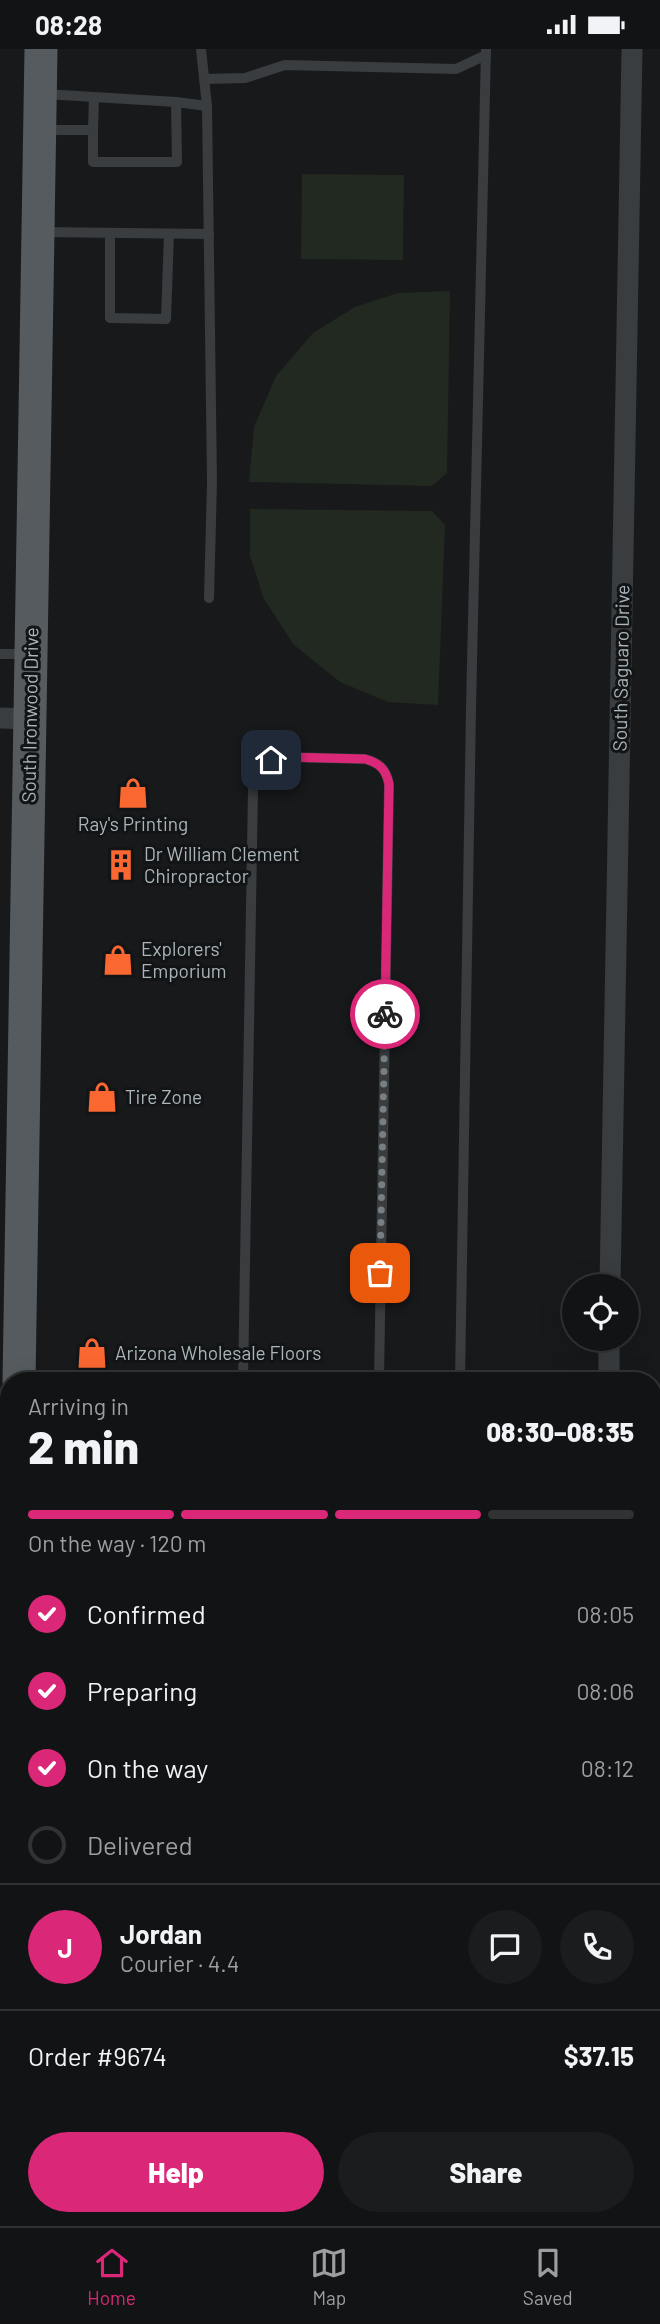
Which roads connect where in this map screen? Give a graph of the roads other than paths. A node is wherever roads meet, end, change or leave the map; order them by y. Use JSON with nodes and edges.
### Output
{"nodes":[{"id":1,"x":41,"y":49,"type":"edge"},
{"id":2,"x":201,"y":49,"type":"edge"},
{"id":3,"x":632,"y":49,"type":"edge"},
{"id":4,"x":486,"y":52,"type":"edge"},
{"id":5,"x":204,"y":79,"type":"junction"},
{"id":6,"x":40,"y":94,"type":"junction"},
{"id":7,"x":94,"y":97,"type":"junction"},
{"id":8,"x":176,"y":102,"type":"junction"},
{"id":9,"x":207,"y":106,"type":"junction"},
{"id":10,"x":39,"y":129,"type":"junction"},
{"id":11,"x":93,"y":130,"type":"junction"},
{"id":12,"x":38,"y":232,"type":"junction"},
{"id":13,"x":110,"y":233,"type":"junction"},
{"id":14,"x":169,"y":234,"type":"junction"},
{"id":15,"x":209,"y":234,"type":"junction"},
{"id":16,"x":209,"y":598,"type":"dead end"},
{"id":17,"x":15,"y":654,"type":"edge"},
{"id":18,"x":15,"y":719,"type":"edge"},
{"id":19,"x":610,"y":1274,"type":"edge"},
{"id":20,"x":609,"y":1351,"type":"edge"},
{"id":21,"x":19,"y":1372,"type":"edge"},
{"id":22,"x":243,"y":1372,"type":"edge"},
{"id":23,"x":379,"y":1372,"type":"edge"},
{"id":24,"x":460,"y":1372,"type":"edge"},
{"id":25,"x":609,"y":1372,"type":"edge"}],
"edges":[{"from":1,"to":6,"type":"main road","name":"South Ironwood Drive"},
{"from":2,"to":5,"type":"lane"},
{"from":3,"to":19,"type":"street","name":"South Saguaro Drive"},
{"from":4,"to":5,"type":"lane"},
{"from":4,"to":24,"type":"lane"},
{"from":5,"to":9,"type":"lane"},
{"from":6,"to":7,"type":"lane"},
{"from":6,"to":10,"type":"main road","name":"South Ironwood Drive"},
{"from":7,"to":8,"type":"lane"},
{"from":7,"to":11,"type":"lane"},
{"from":8,"to":9,"type":"lane"},
{"from":8,"to":11,"type":"lane"},
{"from":9,"to":15,"type":"lane"},
{"from":10,"to":11,"type":"lane"},
{"from":10,"to":12,"type":"main road","name":"South Ironwood Drive"},
{"from":12,"to":13,"type":"lane"},
{"from":12,"to":17,"type":"main road","name":"South Ironwood Drive"},
{"from":13,"to":14,"type":"lane"},
{"from":13,"to":14,"type":"lane"},
{"from":14,"to":15,"type":"lane"},
{"from":15,"to":16,"type":"lane"},
{"from":17,"to":18,"type":"main road","name":"South Ironwood Drive"},
{"from":18,"to":21,"type":"main road","name":"South Ironwood Drive"},
{"from":20,"to":25,"type":"street"},
{"from":22,"to":23,"type":"lane"}]}
